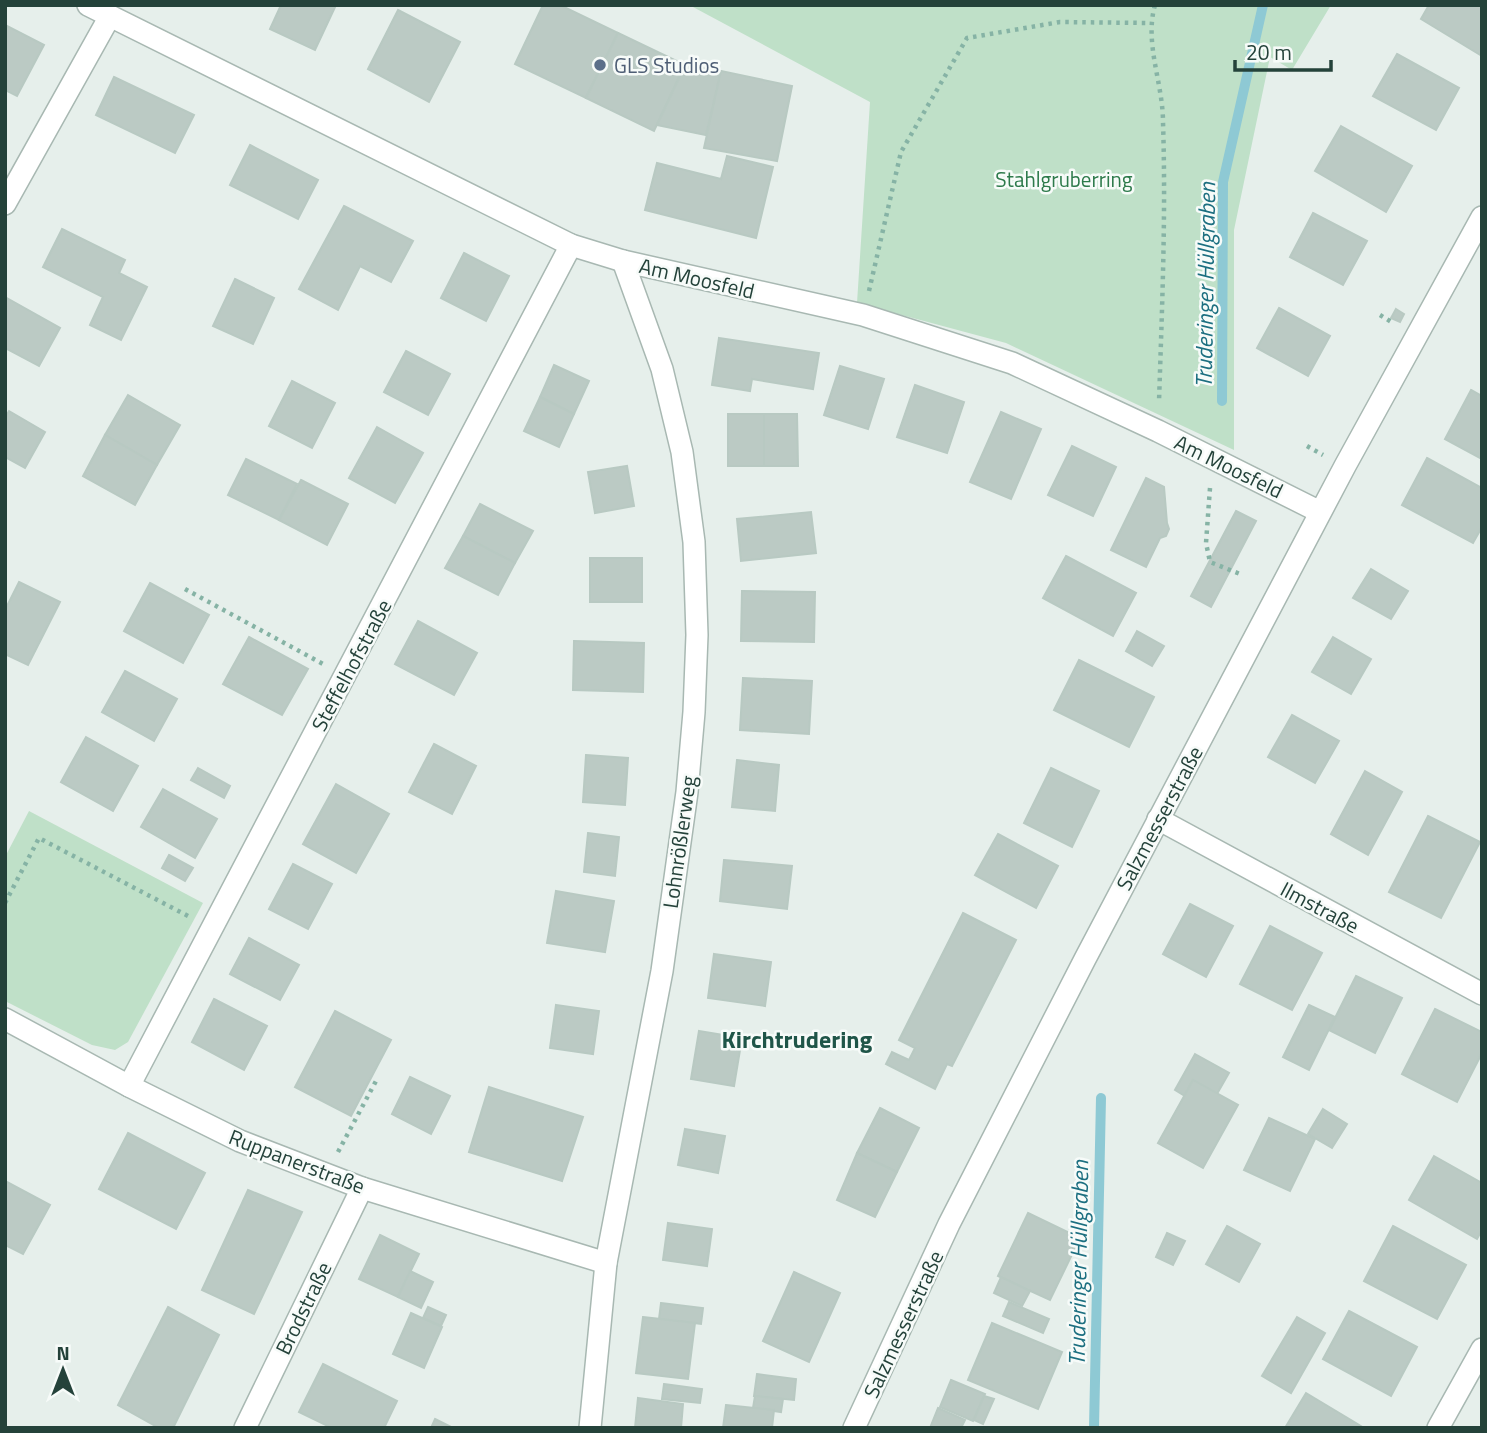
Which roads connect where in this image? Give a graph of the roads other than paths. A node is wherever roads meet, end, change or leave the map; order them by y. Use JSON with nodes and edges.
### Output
{"nodes":[{"id":1,"x":88,"y":5,"type":"edge"},
{"id":2,"x":110,"y":16,"type":"junction"},
{"id":3,"x":5,"y":204,"type":"edge"},
{"id":4,"x":1482,"y":217,"type":"edge"},
{"id":5,"x":571,"y":244,"type":"junction"},
{"id":6,"x":622,"y":261,"type":"junction"},
{"id":7,"x":1320,"y":512,"type":"junction"},
{"id":8,"x":1158,"y":819,"type":"junction"},
{"id":9,"x":1482,"y":994,"type":"edge"},
{"id":10,"x":5,"y":1018,"type":"edge"},
{"id":11,"x":129,"y":1086,"type":"junction"},
{"id":12,"x":362,"y":1188,"type":"junction"},
{"id":13,"x":606,"y":1263,"type":"junction"},
{"id":14,"x":1482,"y":1349,"type":"edge"},
{"id":15,"x":245,"y":1428,"type":"edge"},
{"id":16,"x":590,"y":1428,"type":"edge"},
{"id":17,"x":854,"y":1428,"type":"edge"},
{"id":18,"x":1438,"y":1428,"type":"edge"}],
"edges":[{"from":1,"to":2,"type":"street","name":"Am Moosfeld"},
{"from":2,"to":3,"type":"street"},
{"from":2,"to":5,"type":"street","name":"Am Moosfeld"},
{"from":4,"to":7,"type":"street","name":"Salzmesserstraße"},
{"from":5,"to":6,"type":"street","name":"Am Moosfeld"},
{"from":5,"to":11,"type":"street","name":"Steffelhofstraße"},
{"from":6,"to":7,"type":"street","name":"Am Moosfeld"},
{"from":6,"to":13,"type":"street","name":"Lohnrößlerweg"},
{"from":7,"to":8,"type":"street","name":"Salzmesserstraße"},
{"from":8,"to":9,"type":"street","name":"Ilmstraße"},
{"from":8,"to":17,"type":"street","name":"Salzmesserstraße"},
{"from":10,"to":11,"type":"street","name":"Ruppanerstraße"},
{"from":11,"to":12,"type":"street","name":"Ruppanerstraße"},
{"from":12,"to":13,"type":"street","name":"Ruppanerstraße"},
{"from":12,"to":15,"type":"street","name":"Brodstraße"},
{"from":13,"to":16,"type":"street","name":"Lohnrößlerweg"},
{"from":14,"to":18,"type":"street"}]}
